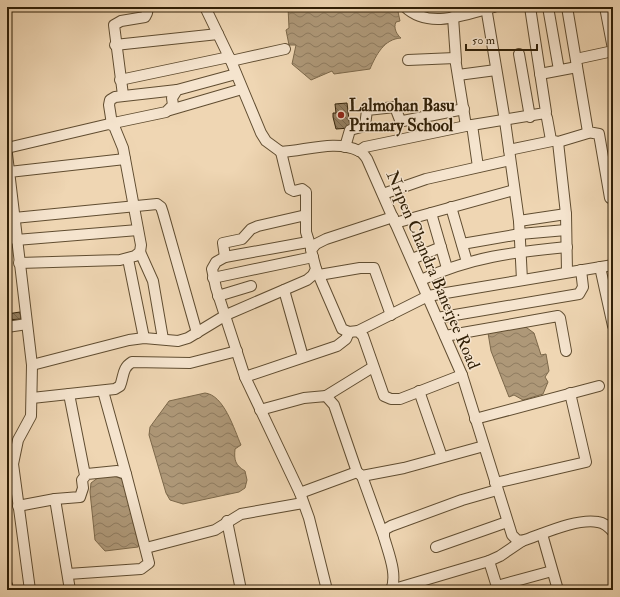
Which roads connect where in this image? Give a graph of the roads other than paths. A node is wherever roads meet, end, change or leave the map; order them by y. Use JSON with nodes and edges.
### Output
{"nodes":[{"id":1,"x":148,"y":7,"type":"edge"},
{"id":2,"x":205,"y":7,"type":"edge"},
{"id":3,"x":405,"y":7,"type":"edge"},
{"id":4,"x":530,"y":7,"type":"edge"},
{"id":5,"x":548,"y":7,"type":"edge"},
{"id":6,"x":567,"y":7,"type":"edge"},
{"id":7,"x":605,"y":7,"type":"edge"},
{"id":8,"x":488,"y":8,"type":"edge"},
{"id":9,"x":453,"y":17,"type":"junction"},
{"id":10,"x":610,"y":18,"type":"edge"},
{"id":11,"x":218,"y":34,"type":"junction"},
{"id":12,"x":115,"y":45,"type":"junction"},
{"id":13,"x":285,"y":49,"type":"dead end"},
{"id":14,"x":613,"y":50,"type":"edge"},
{"id":15,"x":519,"y":54,"type":"dead end"},
{"id":16,"x":230,"y":59,"type":"junction"},
{"id":17,"x":408,"y":60,"type":"dead end"},
{"id":18,"x":456,"y":60,"type":"junction"},
{"id":19,"x":576,"y":63,"type":"junction"},
{"id":20,"x":496,"y":70,"type":"junction"},
{"id":21,"x":559,"y":70,"type":"junction"},
{"id":22,"x":236,"y":74,"type":"junction"},
{"id":23,"x":540,"y":74,"type":"junction"},
{"id":24,"x":458,"y":76,"type":"junction"},
{"id":25,"x":120,"y":80,"type":"junction"},
{"id":26,"x":242,"y":89,"type":"junction"},
{"id":27,"x":177,"y":90,"type":"junction"},
{"id":28,"x":122,"y":95,"type":"junction"},
{"id":29,"x":464,"y":109,"type":"junction"},
{"id":30,"x":170,"y":110,"type":"junction"},
{"id":31,"x":545,"y":113,"type":"junction"},
{"id":32,"x":530,"y":117,"type":"junction"},
{"id":33,"x":505,"y":121,"type":"junction"},
{"id":34,"x":111,"y":124,"type":"junction"},
{"id":35,"x":469,"y":126,"type":"junction"},
{"id":36,"x":588,"y":133,"type":"junction"},
{"id":37,"x":555,"y":142,"type":"junction"},
{"id":38,"x":345,"y":147,"type":"junction"},
{"id":39,"x":7,"y":148,"type":"edge"},
{"id":40,"x":359,"y":151,"type":"junction"},
{"id":41,"x":281,"y":152,"type":"junction"},
{"id":42,"x":7,"y":154,"type":"edge"},
{"id":43,"x":509,"y":155,"type":"junction"},
{"id":44,"x":125,"y":159,"type":"junction"},
{"id":45,"x":478,"y":167,"type":"junction"},
{"id":46,"x":9,"y":172,"type":"junction"},
{"id":47,"x":514,"y":190,"type":"junction"},
{"id":48,"x":383,"y":194,"type":"junction"},
{"id":49,"x":610,"y":198,"type":"dead end"},
{"id":50,"x":133,"y":207,"type":"junction"},
{"id":51,"x":451,"y":207,"type":"junction"},
{"id":52,"x":431,"y":213,"type":"junction"},
{"id":53,"x":566,"y":214,"type":"junction"},
{"id":54,"x":306,"y":215,"type":"junction"},
{"id":55,"x":14,"y":218,"type":"junction"},
{"id":56,"x":394,"y":220,"type":"junction"},
{"id":57,"x":519,"y":220,"type":"junction"},
{"id":58,"x":138,"y":230,"type":"junction"},
{"id":59,"x":566,"y":230,"type":"junction"},
{"id":60,"x":520,"y":234,"type":"junction"},
{"id":61,"x":16,"y":240,"type":"junction"},
{"id":62,"x":462,"y":244,"type":"junction"},
{"id":63,"x":441,"y":247,"type":"junction"},
{"id":64,"x":567,"y":247,"type":"junction"},
{"id":65,"x":311,"y":249,"type":"junction"},
{"id":66,"x":522,"y":251,"type":"junction"},
{"id":67,"x":140,"y":252,"type":"junction"},
{"id":68,"x":226,"y":257,"type":"junction"},
{"id":69,"x":412,"y":258,"type":"junction"},
{"id":70,"x":128,"y":259,"type":"junction"},
{"id":71,"x":467,"y":262,"type":"junction"},
{"id":72,"x":19,"y":263,"type":"junction"},
{"id":73,"x":613,"y":265,"type":"edge"},
{"id":74,"x":600,"y":267,"type":"junction"},
{"id":75,"x":447,"y":268,"type":"junction"},
{"id":76,"x":582,"y":270,"type":"junction"},
{"id":77,"x":247,"y":271,"type":"junction"},
{"id":78,"x":318,"y":272,"type":"junction"},
{"id":79,"x":567,"y":272,"type":"junction"},
{"id":80,"x":213,"y":278,"type":"junction"},
{"id":81,"x":421,"y":280,"type":"junction"},
{"id":82,"x":522,"y":280,"type":"junction"},
{"id":83,"x":250,"y":286,"type":"junction"},
{"id":84,"x":609,"y":288,"type":"edge"},
{"id":85,"x":284,"y":290,"type":"junction"},
{"id":86,"x":218,"y":296,"type":"junction"},
{"id":87,"x":428,"y":296,"type":"junction"},
{"id":88,"x":254,"y":303,"type":"junction"},
{"id":89,"x":391,"y":314,"type":"junction"},
{"id":90,"x":226,"y":315,"type":"junction"},
{"id":91,"x":437,"y":318,"type":"junction"},
{"id":92,"x":26,"y":324,"type":"junction"},
{"id":93,"x":613,"y":326,"type":"edge"},
{"id":94,"x":7,"y":327,"type":"edge"},
{"id":95,"x":353,"y":332,"type":"junction"},
{"id":96,"x":197,"y":333,"type":"junction"},
{"id":97,"x":445,"y":336,"type":"junction"},
{"id":98,"x":144,"y":338,"type":"junction"},
{"id":99,"x":163,"y":339,"type":"junction"},
{"id":100,"x":237,"y":351,"type":"junction"},
{"id":101,"x":566,"y":351,"type":"dead end"},
{"id":102,"x":303,"y":357,"type":"junction"},
{"id":103,"x":32,"y":365,"type":"junction"},
{"id":104,"x":373,"y":367,"type":"junction"},
{"id":105,"x":462,"y":375,"type":"junction"},
{"id":106,"x":245,"y":377,"type":"junction"},
{"id":107,"x":599,"y":386,"type":"dead end"},
{"id":108,"x":103,"y":391,"type":"junction"},
{"id":109,"x":419,"y":391,"type":"junction"},
{"id":110,"x":69,"y":394,"type":"junction"},
{"id":111,"x":570,"y":394,"type":"junction"},
{"id":112,"x":326,"y":396,"type":"junction"},
{"id":113,"x":32,"y":398,"type":"junction"},
{"id":114,"x":260,"y":410,"type":"junction"},
{"id":115,"x":475,"y":419,"type":"junction"},
{"id":116,"x":484,"y":446,"type":"junction"},
{"id":117,"x":442,"y":457,"type":"junction"},
{"id":118,"x":126,"y":474,"type":"junction"},
{"id":119,"x":360,"y":474,"type":"junction"},
{"id":120,"x":85,"y":475,"type":"junction"},
{"id":121,"x":496,"y":486,"type":"junction"},
{"id":122,"x":302,"y":498,"type":"junction"},
{"id":123,"x":55,"y":499,"type":"junction"},
{"id":124,"x":18,"y":506,"type":"junction"},
{"id":125,"x":227,"y":521,"type":"junction"},
{"id":126,"x":507,"y":522,"type":"junction"},
{"id":127,"x":613,"y":532,"type":"edge"},
{"id":128,"x":542,"y":534,"type":"junction"},
{"id":129,"x":384,"y":537,"type":"junction"},
{"id":130,"x":522,"y":541,"type":"junction"},
{"id":131,"x":436,"y":547,"type":"dead end"},
{"id":132,"x":146,"y":548,"type":"junction"},
{"id":133,"x":489,"y":561,"type":"junction"},
{"id":134,"x":552,"y":571,"type":"junction"},
{"id":135,"x":68,"y":574,"type":"junction"},
{"id":136,"x":423,"y":585,"type":"edge"},
{"id":137,"x":498,"y":588,"type":"edge"},
{"id":138,"x":30,"y":590,"type":"edge"},
{"id":139,"x":70,"y":590,"type":"edge"},
{"id":140,"x":241,"y":590,"type":"edge"},
{"id":141,"x":327,"y":590,"type":"edge"},
{"id":142,"x":391,"y":590,"type":"edge"},
{"id":143,"x":558,"y":590,"type":"edge"}],
"edges":[{"from":1,"to":12,"type":"street"},
{"from":2,"to":11,"type":"street"},
{"from":3,"to":9,"type":"street"},
{"from":4,"to":23,"type":"street"},
{"from":5,"to":21,"type":"street"},
{"from":6,"to":19,"type":"street"},
{"from":7,"to":10,"type":"street"},
{"from":8,"to":9,"type":"street"},
{"from":8,"to":20,"type":"street"},
{"from":9,"to":18,"type":"street"},
{"from":10,"to":14,"type":"street"},
{"from":11,"to":12,"type":"street"},
{"from":11,"to":16,"type":"street"},
{"from":12,"to":25,"type":"street"},
{"from":13,"to":16,"type":"street"},
{"from":14,"to":19,"type":"street"},
{"from":15,"to":32,"type":"street"},
{"from":16,"to":22,"type":"street"},
{"from":16,"to":25,"type":"street"},
{"from":17,"to":18,"type":"street"},
{"from":18,"to":24,"type":"street"},
{"from":19,"to":21,"type":"street"},
{"from":19,"to":36,"type":"street"},
{"from":20,"to":24,"type":"street"},
{"from":20,"to":33,"type":"street"},
{"from":21,"to":23,"type":"street"},
{"from":22,"to":26,"type":"street"},
{"from":22,"to":27,"type":"street"},
{"from":23,"to":31,"type":"street"},
{"from":24,"to":29,"type":"street"},
{"from":25,"to":28,"type":"street"},
{"from":26,"to":30,"type":"street"},
{"from":26,"to":41,"type":"street"},
{"from":27,"to":28,"type":"street"},
{"from":27,"to":30,"type":"street"},
{"from":28,"to":34,"type":"street"},
{"from":29,"to":35,"type":"street"},
{"from":29,"to":38,"type":"street"},
{"from":30,"to":34,"type":"street"},
{"from":31,"to":32,"type":"street"},
{"from":31,"to":37,"type":"street"},
{"from":32,"to":33,"type":"street"},
{"from":33,"to":35,"type":"street"},
{"from":33,"to":43,"type":"street"},
{"from":34,"to":39,"type":"street"},
{"from":34,"to":44,"type":"street"},
{"from":35,"to":40,"type":"street"},
{"from":35,"to":45,"type":"street"},
{"from":36,"to":37,"type":"street"},
{"from":36,"to":49,"type":"street"},
{"from":37,"to":43,"type":"street"},
{"from":37,"to":53,"type":"street"},
{"from":38,"to":40,"type":"street"},
{"from":38,"to":41,"type":"street"},
{"from":40,"to":48,"type":"street","name":"Nripen Chandra Banerjee Road"},
{"from":41,"to":54,"type":"street"},
{"from":42,"to":46,"type":"street"},
{"from":43,"to":45,"type":"street"},
{"from":43,"to":47,"type":"street"},
{"from":44,"to":46,"type":"street"},
{"from":44,"to":50,"type":"street"},
{"from":45,"to":48,"type":"street"},
{"from":46,"to":55,"type":"street"},
{"from":47,"to":51,"type":"street"},
{"from":47,"to":57,"type":"street"},
{"from":48,"to":56,"type":"street","name":"Nripen Chandra Banerjee Road"},
{"from":50,"to":55,"type":"street"},
{"from":50,"to":58,"type":"street"},
{"from":50,"to":96,"type":"street"},
{"from":51,"to":52,"type":"street"},
{"from":51,"to":62,"type":"street"},
{"from":52,"to":56,"type":"street"},
{"from":52,"to":63,"type":"street"},
{"from":53,"to":57,"type":"street"},
{"from":53,"to":59,"type":"street"},
{"from":54,"to":65,"type":"street"},
{"from":54,"to":68,"type":"street"},
{"from":55,"to":61,"type":"street"},
{"from":56,"to":65,"type":"street"},
{"from":56,"to":69,"type":"street","name":"Nripen Chandra Banerjee Road"},
{"from":57,"to":60,"type":"street"},
{"from":58,"to":61,"type":"street"},
{"from":58,"to":67,"type":"street"},
{"from":59,"to":60,"type":"street"},
{"from":59,"to":64,"type":"street"},
{"from":60,"to":62,"type":"street"},
{"from":60,"to":66,"type":"street"},
{"from":61,"to":72,"type":"street"},
{"from":62,"to":71,"type":"street"},
{"from":63,"to":69,"type":"street"},
{"from":63,"to":75,"type":"street"},
{"from":64,"to":66,"type":"street"},
{"from":64,"to":79,"type":"street"},
{"from":65,"to":68,"type":"street"},
{"from":65,"to":77,"type":"street"},
{"from":65,"to":78,"type":"street"},
{"from":66,"to":71,"type":"street"},
{"from":66,"to":82,"type":"street"},
{"from":67,"to":70,"type":"street"},
{"from":67,"to":99,"type":"street"},
{"from":68,"to":80,"type":"street"},
{"from":69,"to":81,"type":"street","name":"Nripen Chandra Banerjee Road"},
{"from":70,"to":72,"type":"street"},
{"from":70,"to":98,"type":"street"},
{"from":71,"to":75,"type":"street"},
{"from":72,"to":92,"type":"street"},
{"from":73,"to":74,"type":"street"},
{"from":74,"to":76,"type":"street"},
{"from":74,"to":84,"type":"street"},
{"from":75,"to":81,"type":"street"},
{"from":76,"to":79,"type":"street"},
{"from":76,"to":91,"type":"street"},
{"from":77,"to":80,"type":"street"},
{"from":77,"to":83,"type":"street"},
{"from":78,"to":85,"type":"street"},
{"from":78,"to":89,"type":"street"},
{"from":78,"to":95,"type":"street"},
{"from":79,"to":82,"type":"street"},
{"from":80,"to":86,"type":"street"},
{"from":81,"to":87,"type":"street","name":"Nripen Chandra Banerjee Road"},
{"from":82,"to":87,"type":"street"},
{"from":83,"to":86,"type":"street"},
{"from":83,"to":88,"type":"street"},
{"from":84,"to":93,"type":"street"},
{"from":85,"to":88,"type":"street"},
{"from":85,"to":102,"type":"street"},
{"from":86,"to":90,"type":"street"},
{"from":87,"to":89,"type":"street"},
{"from":87,"to":91,"type":"street","name":"Nripen Chandra Banerjee Road"},
{"from":88,"to":90,"type":"street"},
{"from":89,"to":95,"type":"street"},
{"from":90,"to":96,"type":"street"},
{"from":90,"to":100,"type":"street"},
{"from":91,"to":97,"type":"street","name":"Nripen Chandra Banerjee Road"},
{"from":92,"to":94,"type":"street"},
{"from":92,"to":103,"type":"street"},
{"from":95,"to":102,"type":"street"},
{"from":95,"to":104,"type":"street"},
{"from":96,"to":99,"type":"street"},
{"from":97,"to":101,"type":"street"},
{"from":97,"to":105,"type":"street","name":"Nripen Chandra Banerjee Road"},
{"from":98,"to":99,"type":"street"},
{"from":98,"to":103,"type":"street"},
{"from":100,"to":106,"type":"street"},
{"from":100,"to":108,"type":"street"},
{"from":102,"to":106,"type":"street"},
{"from":103,"to":113,"type":"street"},
{"from":104,"to":109,"type":"street"},
{"from":104,"to":112,"type":"street"},
{"from":105,"to":109,"type":"street"},
{"from":105,"to":115,"type":"street","name":"Nripen Chandra Banerjee Road"},
{"from":106,"to":114,"type":"street"},
{"from":107,"to":111,"type":"street"},
{"from":108,"to":110,"type":"street"},
{"from":108,"to":118,"type":"street"},
{"from":109,"to":117,"type":"street"},
{"from":110,"to":113,"type":"street"},
{"from":110,"to":120,"type":"street"},
{"from":111,"to":115,"type":"street"},
{"from":111,"to":121,"type":"street"},
{"from":112,"to":114,"type":"street"},
{"from":112,"to":119,"type":"street"},
{"from":113,"to":124,"type":"street"},
{"from":114,"to":122,"type":"street"},
{"from":115,"to":116,"type":"street","name":"Nripen Chandra Banerjee Road"},
{"from":116,"to":117,"type":"street"},
{"from":116,"to":121,"type":"street","name":"Nripen Chandra Banerjee Road"},
{"from":117,"to":119,"type":"street"},
{"from":118,"to":120,"type":"street"},
{"from":118,"to":132,"type":"street"},
{"from":119,"to":122,"type":"street"},
{"from":119,"to":129,"type":"street"},
{"from":120,"to":123,"type":"street"},
{"from":121,"to":126,"type":"street","name":"Nripen Chandra Banerjee Road"},
{"from":121,"to":129,"type":"street"},
{"from":122,"to":125,"type":"street"},
{"from":122,"to":141,"type":"street"},
{"from":123,"to":124,"type":"street"},
{"from":123,"to":135,"type":"street"},
{"from":124,"to":138,"type":"street"},
{"from":125,"to":132,"type":"street"},
{"from":125,"to":140,"type":"street"},
{"from":126,"to":130,"type":"street","name":"Nripen Chandra Banerjee Road"},
{"from":126,"to":131,"type":"street"},
{"from":127,"to":128,"type":"street"},
{"from":128,"to":130,"type":"street"},
{"from":128,"to":134,"type":"street"},
{"from":129,"to":142,"type":"street"},
{"from":130,"to":133,"type":"street"},
{"from":132,"to":135,"type":"street"},
{"from":133,"to":136,"type":"street"},
{"from":133,"to":137,"type":"street"},
{"from":134,"to":137,"type":"street"},
{"from":134,"to":143,"type":"street"},
{"from":135,"to":139,"type":"street"},
{"from":136,"to":142,"type":"street"}]}
